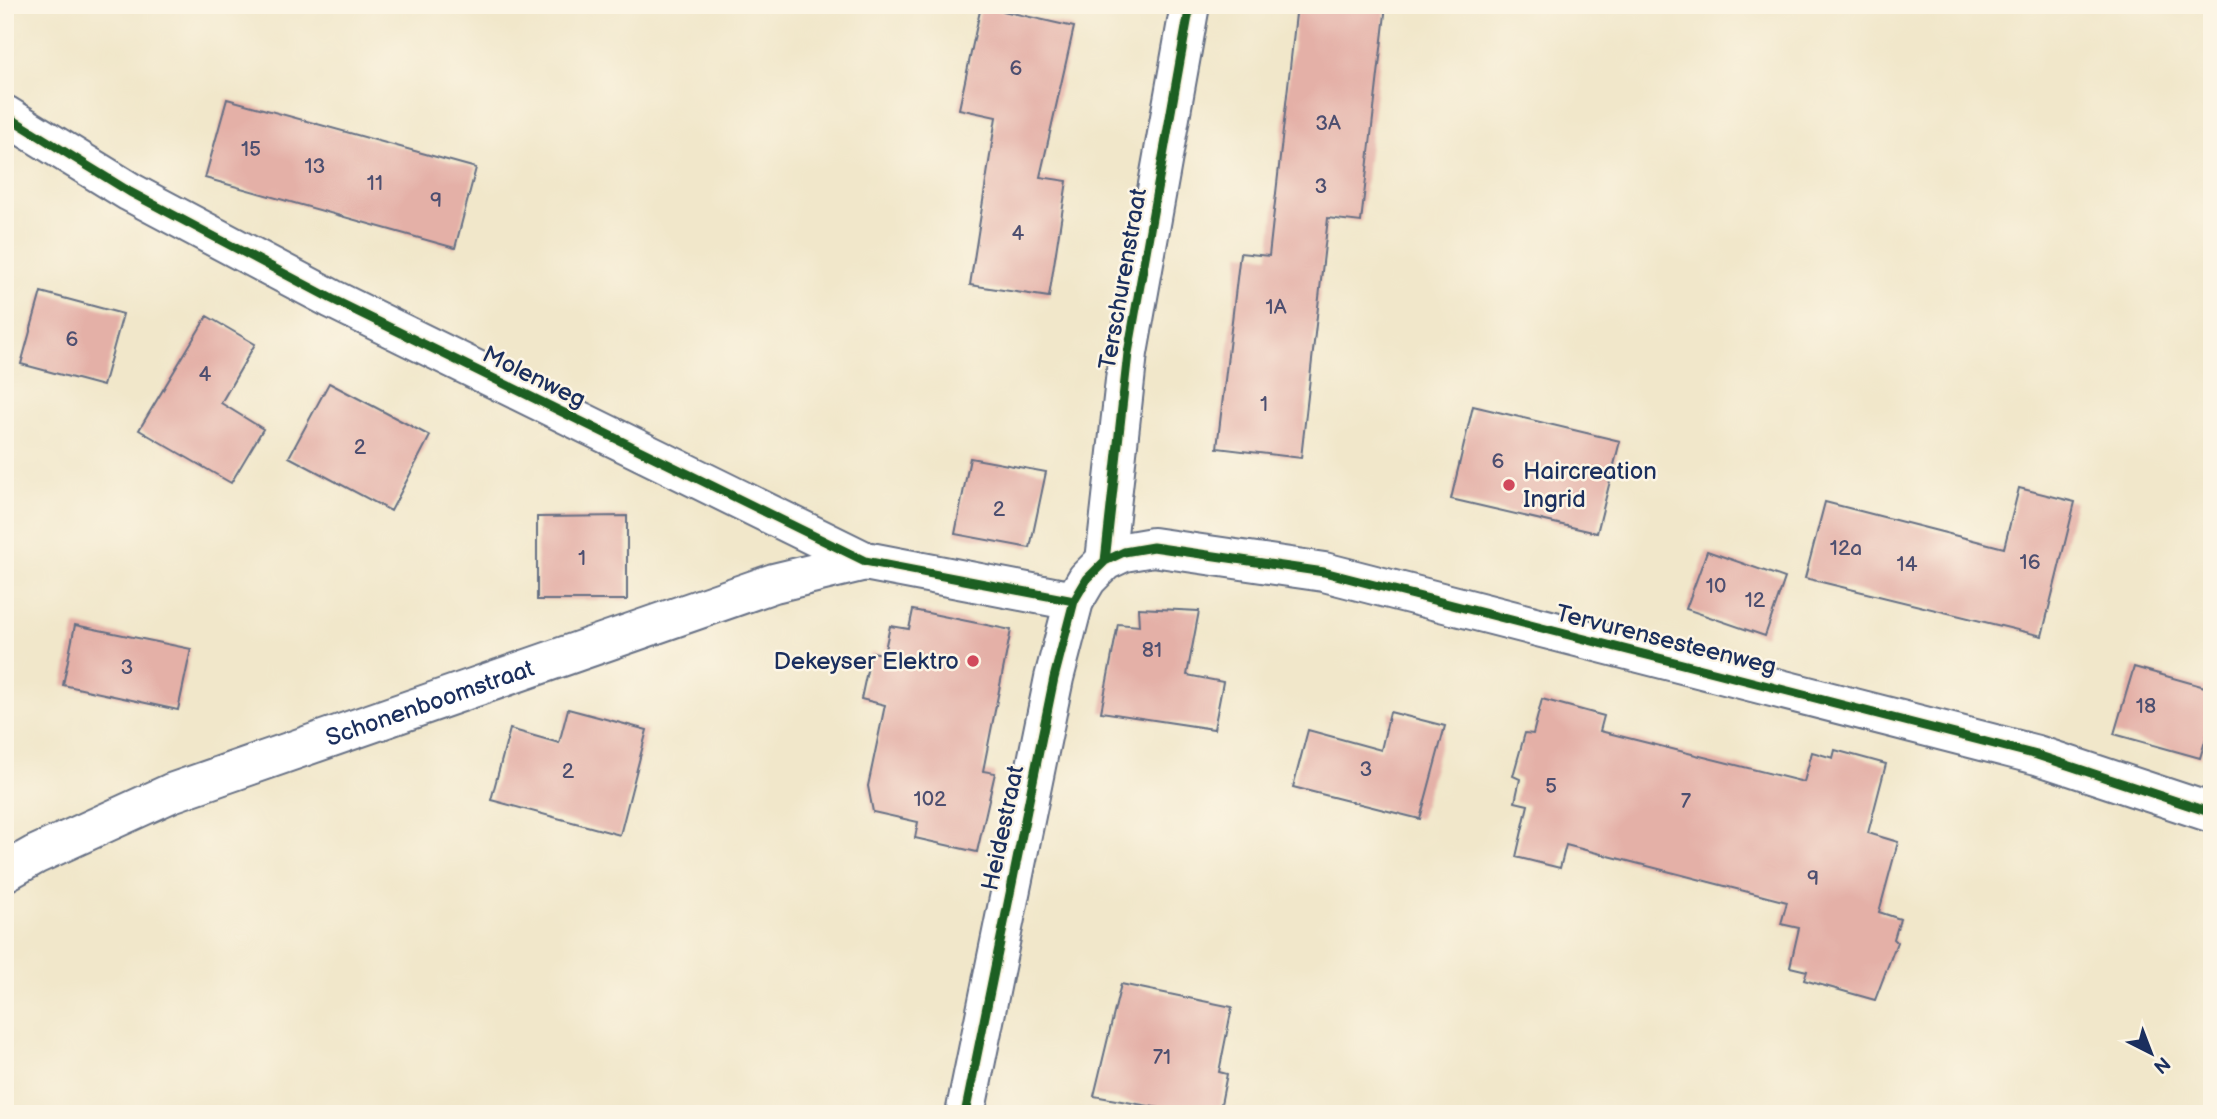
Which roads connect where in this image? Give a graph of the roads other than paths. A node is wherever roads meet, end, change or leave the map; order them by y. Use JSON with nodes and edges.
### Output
{"nodes":[{"id":1,"x":1190,"y":5,"type":"edge"},
{"id":2,"x":5,"y":115,"type":"edge"},
{"id":3,"x":865,"y":561,"type":"junction"},
{"id":4,"x":1105,"y":561,"type":"junction"},
{"id":5,"x":1074,"y":601,"type":"junction"},
{"id":6,"x":2212,"y":813,"type":"edge"},
{"id":7,"x":5,"y":872,"type":"edge"},
{"id":8,"x":965,"y":1114,"type":"edge"}],
"edges":[{"from":1,"to":4,"type":"street","name":"Terschurenstraat"},
{"from":2,"to":3,"type":"street","name":"Molenweg"},
{"from":3,"to":5,"type":"street","name":"Molenweg"},
{"from":3,"to":7,"type":"street","name":"Schonenboomstraat"},
{"from":4,"to":5,"type":"street","name":"Heidestraat"},
{"from":4,"to":6,"type":"street","name":"Tervurensesteenweg"},
{"from":5,"to":8,"type":"street","name":"Heidestraat"}]}
